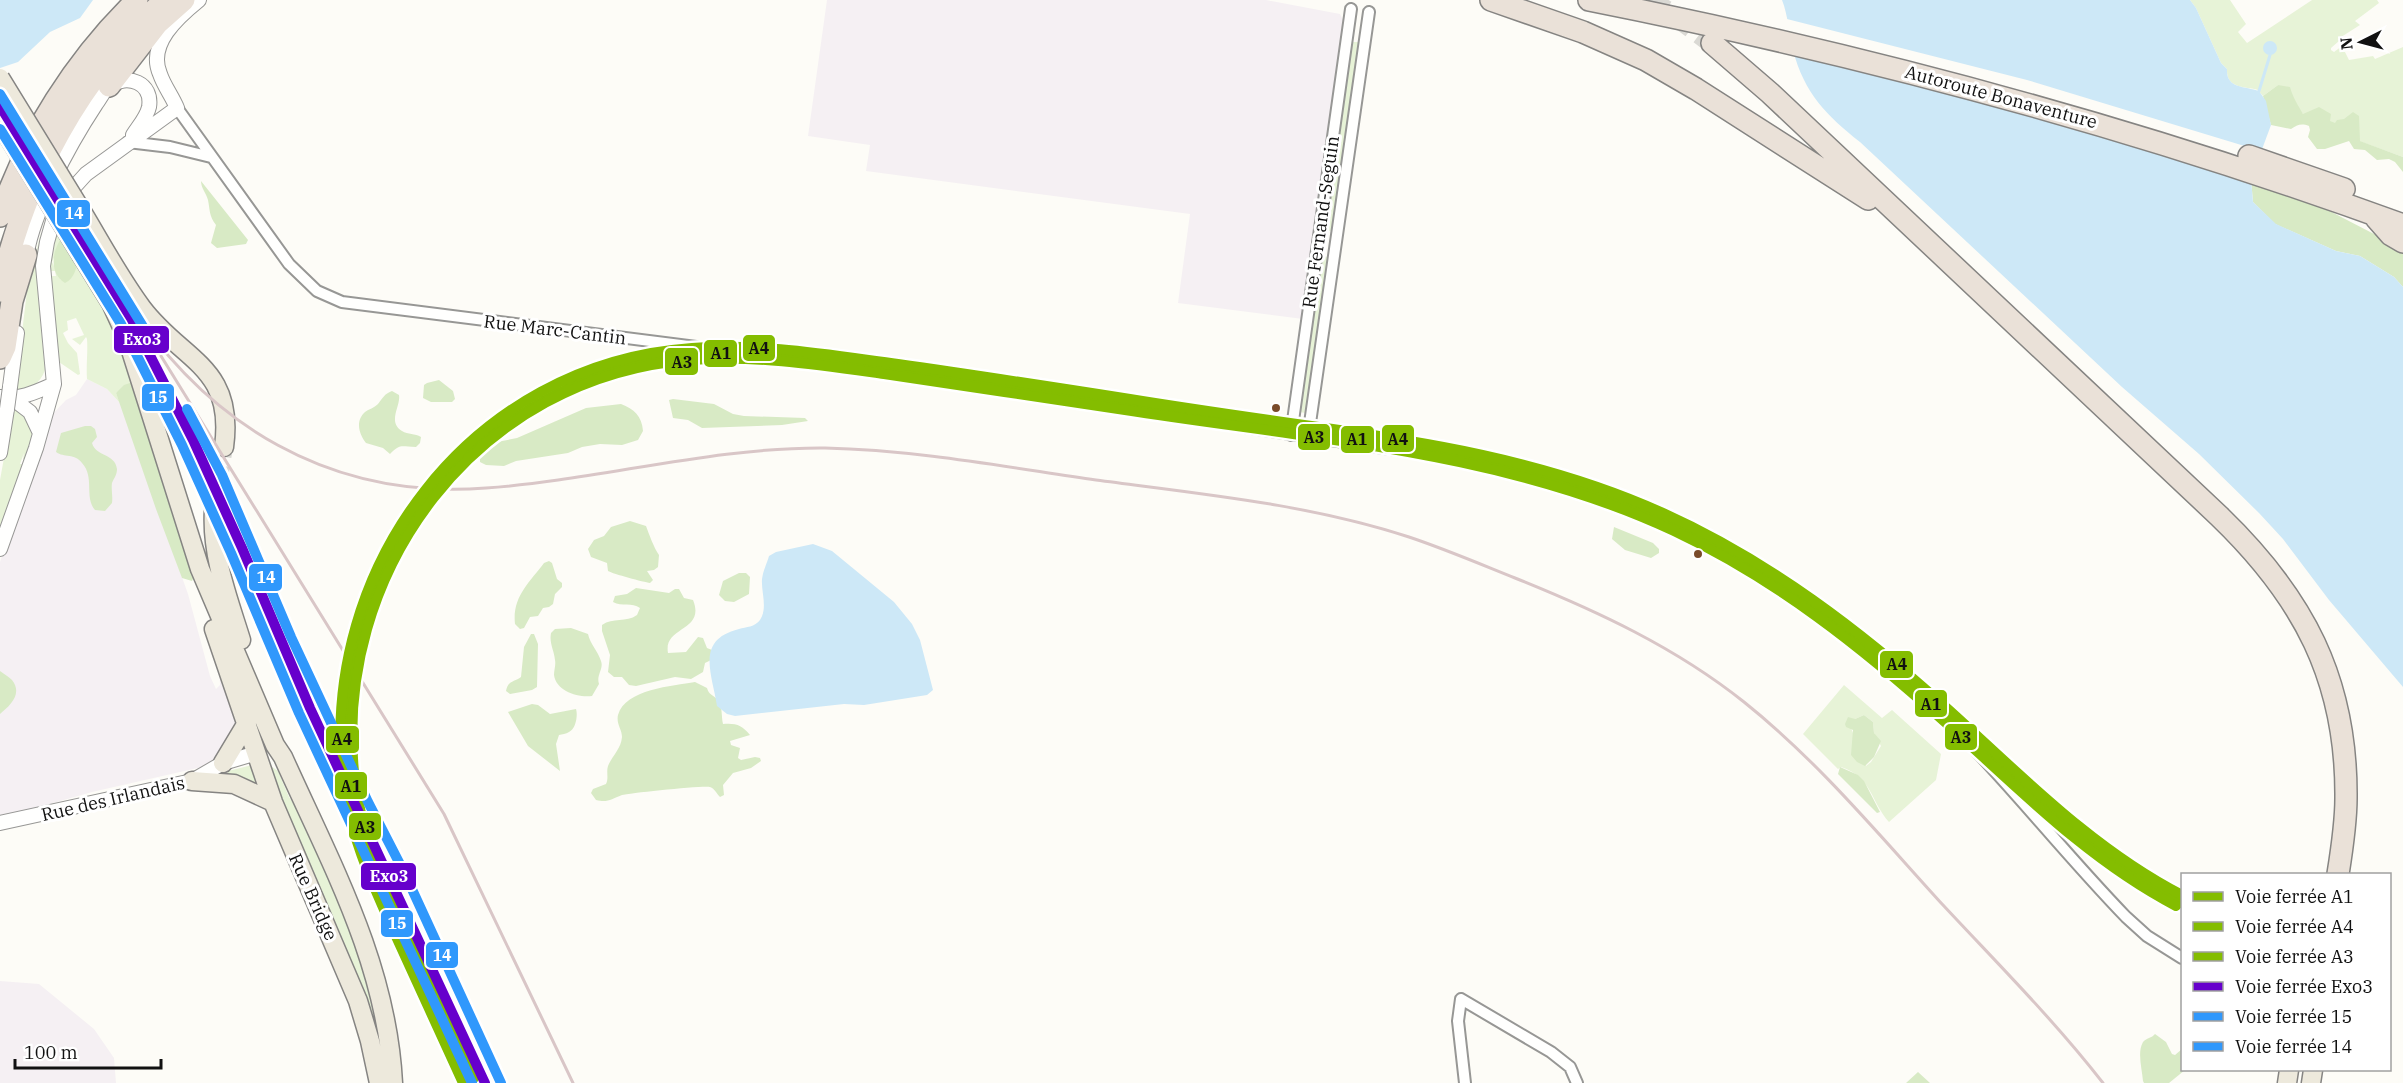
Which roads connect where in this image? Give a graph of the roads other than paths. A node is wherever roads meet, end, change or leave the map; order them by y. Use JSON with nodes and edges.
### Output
{"nodes":[{"id":1,"x":137,"y":0,"type":"edge"},
{"id":2,"x":165,"y":0,"type":"edge"},
{"id":3,"x":184,"y":0,"type":"edge"},
{"id":4,"x":199,"y":0,"type":"edge"},
{"id":5,"x":1491,"y":0,"type":"edge"},
{"id":6,"x":1589,"y":0,"type":"edge"},
{"id":7,"x":1660,"y":0,"type":"edge"},
{"id":8,"x":1351,"y":9,"type":"dead end"},
{"id":9,"x":1369,"y":12,"type":"dead end"},
{"id":10,"x":1761,"y":29,"type":"junction"},
{"id":11,"x":1712,"y":43,"type":"tunnel mouth"},
{"id":12,"x":0,"y":78,"type":"edge"},
{"id":13,"x":109,"y":86,"type":"junction"},
{"id":14,"x":177,"y":108,"type":"junction"},
{"id":15,"x":0,"y":123,"type":"edge"},
{"id":16,"x":128,"y":142,"type":"junction"},
{"id":17,"x":211,"y":158,"type":"junction"},
{"id":18,"x":2256,"y":165,"type":"junction"},
{"id":19,"x":7,"y":184,"type":"edge"},
{"id":20,"x":2403,"y":210,"type":"edge"},
{"id":21,"x":2372,"y":213,"type":"junction"},
{"id":22,"x":0,"y":216,"type":"edge"},
{"id":23,"x":2403,"y":225,"type":"edge"},
{"id":24,"x":1910,"y":226,"type":"junction"},
{"id":25,"x":2403,"y":242,"type":"edge"},
{"id":26,"x":26,"y":255,"type":"junction"},
{"id":27,"x":0,"y":291,"type":"edge"},
{"id":28,"x":0,"y":358,"type":"edge"},
{"id":29,"x":54,"y":384,"type":"junction"},
{"id":30,"x":7,"y":398,"type":"edge"},
{"id":31,"x":40,"y":433,"type":"junction"},
{"id":32,"x":1291,"y":435,"type":"junction"},
{"id":33,"x":1308,"y":437,"type":"junction"},
{"id":34,"x":221,"y":444,"type":"tunnel mouth"},
{"id":35,"x":0,"y":453,"type":"edge"},
{"id":36,"x":212,"y":506,"type":"tunnel mouth"},
{"id":37,"x":0,"y":549,"type":"edge"},
{"id":38,"x":200,"y":569,"type":"junction"},
{"id":39,"x":228,"y":614,"type":"junction"},
{"id":40,"x":245,"y":718,"type":"junction"},
{"id":41,"x":257,"y":756,"type":"junction"},
{"id":42,"x":283,"y":757,"type":"junction"},
{"id":43,"x":223,"y":763,"type":"junction"},
{"id":44,"x":192,"y":781,"type":"junction"},
{"id":45,"x":273,"y":802,"type":"junction"},
{"id":46,"x":0,"y":823,"type":"edge"},
{"id":47,"x":2338,"y":873,"type":"edge"},
{"id":48,"x":2181,"y":957,"type":"edge"},
{"id":49,"x":379,"y":1083,"type":"edge"},
{"id":50,"x":393,"y":1083,"type":"edge"},
{"id":51,"x":1465,"y":1083,"type":"edge"},
{"id":52,"x":1577,"y":1083,"type":"edge"}],
"edges":[{"from":1,"to":19,"type":"highway"},
{"from":2,"to":27,"type":"highway"},
{"from":3,"to":13,"type":"highway"},
{"from":4,"to":14,"type":"street","name":"Rue Marc-Cantin"},
{"from":5,"to":24,"type":"highway"},
{"from":6,"to":10,"type":"highway","name":"Autoroute Bonaventure"},
{"from":7,"to":10,"type":"highway","name":"Autoroute Bonaventure"},
{"from":8,"to":32,"type":"street","name":"Rue Fernand-Seguin"},
{"from":9,"to":33,"type":"street","name":"Rue Fernand-Seguin"},
{"from":10,"to":18,"type":"highway","name":"Autoroute Bonaventure"},
{"from":11,"to":24,"type":"highway"},
{"from":12,"to":34,"type":"main road","bridge":true},
{"from":13,"to":16,"type":"street"},
{"from":13,"to":26,"type":"street"},
{"from":14,"to":16,"type":"street"},
{"from":14,"to":17,"type":"street","name":"Rue Marc-Cantin"},
{"from":15,"to":38,"type":"main road","name":"Rue Bridge","bridge":true},
{"from":16,"to":17,"type":"street"},
{"from":16,"to":29,"type":"street"},
{"from":17,"to":32,"type":"street","name":"Rue Marc-Cantin"},
{"from":18,"to":20,"type":"highway","name":"Autoroute Bonaventure"},
{"from":18,"to":21,"type":"highway","name":"Autoroute Bonaventure"},
{"from":19,"to":22,"type":"highway"},
{"from":21,"to":23,"type":"highway","name":"Autoroute Bonaventure"},
{"from":21,"to":25,"type":"highway"},
{"from":24,"to":47,"type":"highway"},
{"from":26,"to":28,"type":"highway"},
{"from":26,"to":30,"type":"street"},
{"from":29,"to":30,"type":"street"},
{"from":29,"to":31,"type":"street"},
{"from":30,"to":31,"type":"street"},
{"from":30,"to":35,"type":"street"},
{"from":31,"to":37,"type":"street"},
{"from":32,"to":33,"type":"street","name":"Rue Marc-Cantin"},
{"from":33,"to":48,"type":"street","name":"Rue Marc-Cantin"},
{"from":36,"to":39,"type":"main road","name":"Rue Bridge"},
{"from":38,"to":39,"type":"main road","name":"Rue Bridge"},
{"from":38,"to":40,"type":"main road","name":"Rue Bridge"},
{"from":39,"to":40,"type":"main road","name":"Rue Bridge"},
{"from":39,"to":42,"type":"main road","name":"Rue Bridge"},
{"from":40,"to":41,"type":"main road","name":"Rue Bridge"},
{"from":40,"to":43,"type":"main road"},
{"from":41,"to":42,"type":"main road"},
{"from":41,"to":43,"type":"street","name":"Rue des Irlandais"},
{"from":41,"to":45,"type":"main road","name":"Rue Bridge"},
{"from":42,"to":50,"type":"main road","name":"Rue Bridge"},
{"from":43,"to":44,"type":"street","name":"Rue des Irlandais"},
{"from":44,"to":45,"type":"main road"},
{"from":44,"to":46,"type":"street","name":"Rue des Irlandais"},
{"from":45,"to":49,"type":"main road","name":"Rue Bridge"},
{"from":51,"to":52,"type":"street"}]}
